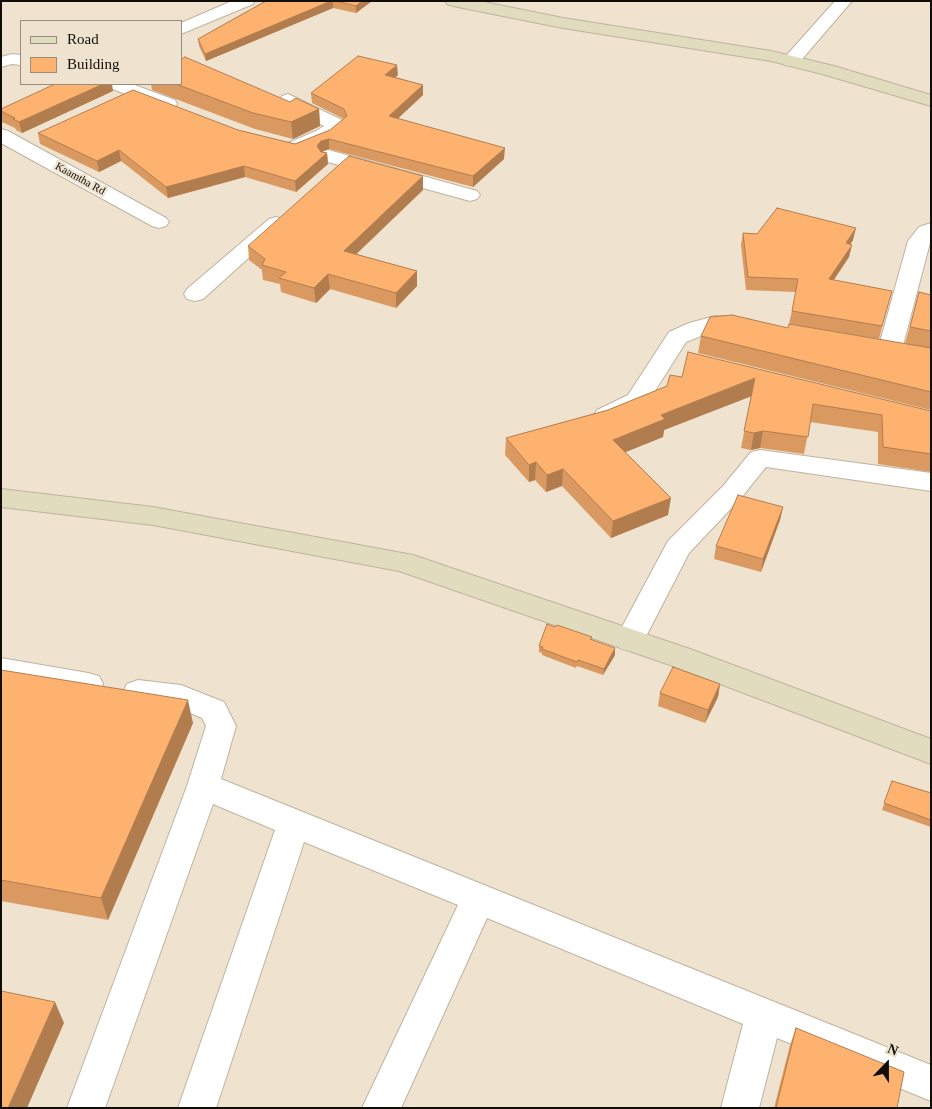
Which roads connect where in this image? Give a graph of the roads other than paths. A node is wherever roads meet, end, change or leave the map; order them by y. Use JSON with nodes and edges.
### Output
{"nodes":[{"id":1,"x":247,"y":1,"type":"edge"},
{"id":2,"x":844,"y":1,"type":"edge"},
{"id":3,"x":460,"y":2,"type":"edge"},
{"id":4,"x":182,"y":29,"type":"edge"},
{"id":5,"x":20,"y":60,"type":"edge"},
{"id":6,"x":792,"y":61,"type":"junction"},
{"id":7,"x":1,"y":62,"type":"edge"},
{"id":8,"x":116,"y":92,"type":"edge"},
{"id":9,"x":288,"y":100,"type":"edge"},
{"id":10,"x":931,"y":101,"type":"edge"},
{"id":11,"x":186,"y":111,"type":"edge"},
{"id":12,"x":35,"y":137,"type":"dead end"},
{"id":13,"x":9,"y":140,"type":"edge"},
{"id":14,"x":276,"y":142,"type":"edge"},
{"id":15,"x":295,"y":147,"type":"junction"},
{"id":16,"x":470,"y":195,"type":"dead end"},
{"id":17,"x":289,"y":212,"type":"edge"},
{"id":18,"x":159,"y":222,"type":"dead end"},
{"id":19,"x":931,"y":229,"type":"edge"},
{"id":20,"x":195,"y":294,"type":"dead end"},
{"id":21,"x":762,"y":328,"type":"edge"},
{"id":22,"x":914,"y":354,"type":"edge"},
{"id":23,"x":588,"y":422,"type":"edge"},
{"id":24,"x":931,"y":482,"type":"edge"},
{"id":25,"x":1,"y":498,"type":"edge"},
{"id":26,"x":630,"y":640,"type":"junction"},
{"id":27,"x":1,"y":670,"type":"edge"},
{"id":28,"x":931,"y":752,"type":"edge"},
{"id":29,"x":203,"y":786,"type":"junction"},
{"id":30,"x":294,"y":824,"type":"junction"},
{"id":31,"x":478,"y":899,"type":"junction"},
{"id":32,"x":764,"y":1015,"type":"junction"},
{"id":33,"x":931,"y":1083,"type":"edge"},
{"id":34,"x":86,"y":1108,"type":"edge"},
{"id":35,"x":197,"y":1108,"type":"edge"},
{"id":36,"x":380,"y":1108,"type":"edge"},
{"id":37,"x":740,"y":1108,"type":"edge"}],
"edges":[{"from":1,"to":4,"type":"street"},
{"from":2,"to":6,"type":"street"},
{"from":3,"to":6,"type":"street"},
{"from":5,"to":7,"type":"street"},
{"from":6,"to":10,"type":"street"},
{"from":8,"to":11,"type":"street"},
{"from":9,"to":15,"type":"street"},
{"from":12,"to":13,"type":"street"},
{"from":13,"to":18,"type":"street","name":"Kaamtha Rd"},
{"from":14,"to":15,"type":"street"},
{"from":15,"to":16,"type":"street"},
{"from":17,"to":20,"type":"street"},
{"from":19,"to":22,"type":"street"},
{"from":21,"to":23,"type":"street"},
{"from":24,"to":26,"type":"street"},
{"from":25,"to":26,"type":"street"},
{"from":26,"to":28,"type":"street"},
{"from":27,"to":29,"type":"street"},
{"from":29,"to":30,"type":"street"},
{"from":29,"to":34,"type":"street"},
{"from":30,"to":31,"type":"street"},
{"from":30,"to":35,"type":"street"},
{"from":31,"to":32,"type":"street"},
{"from":31,"to":36,"type":"street"},
{"from":32,"to":33,"type":"street"},
{"from":32,"to":37,"type":"street"}]}
